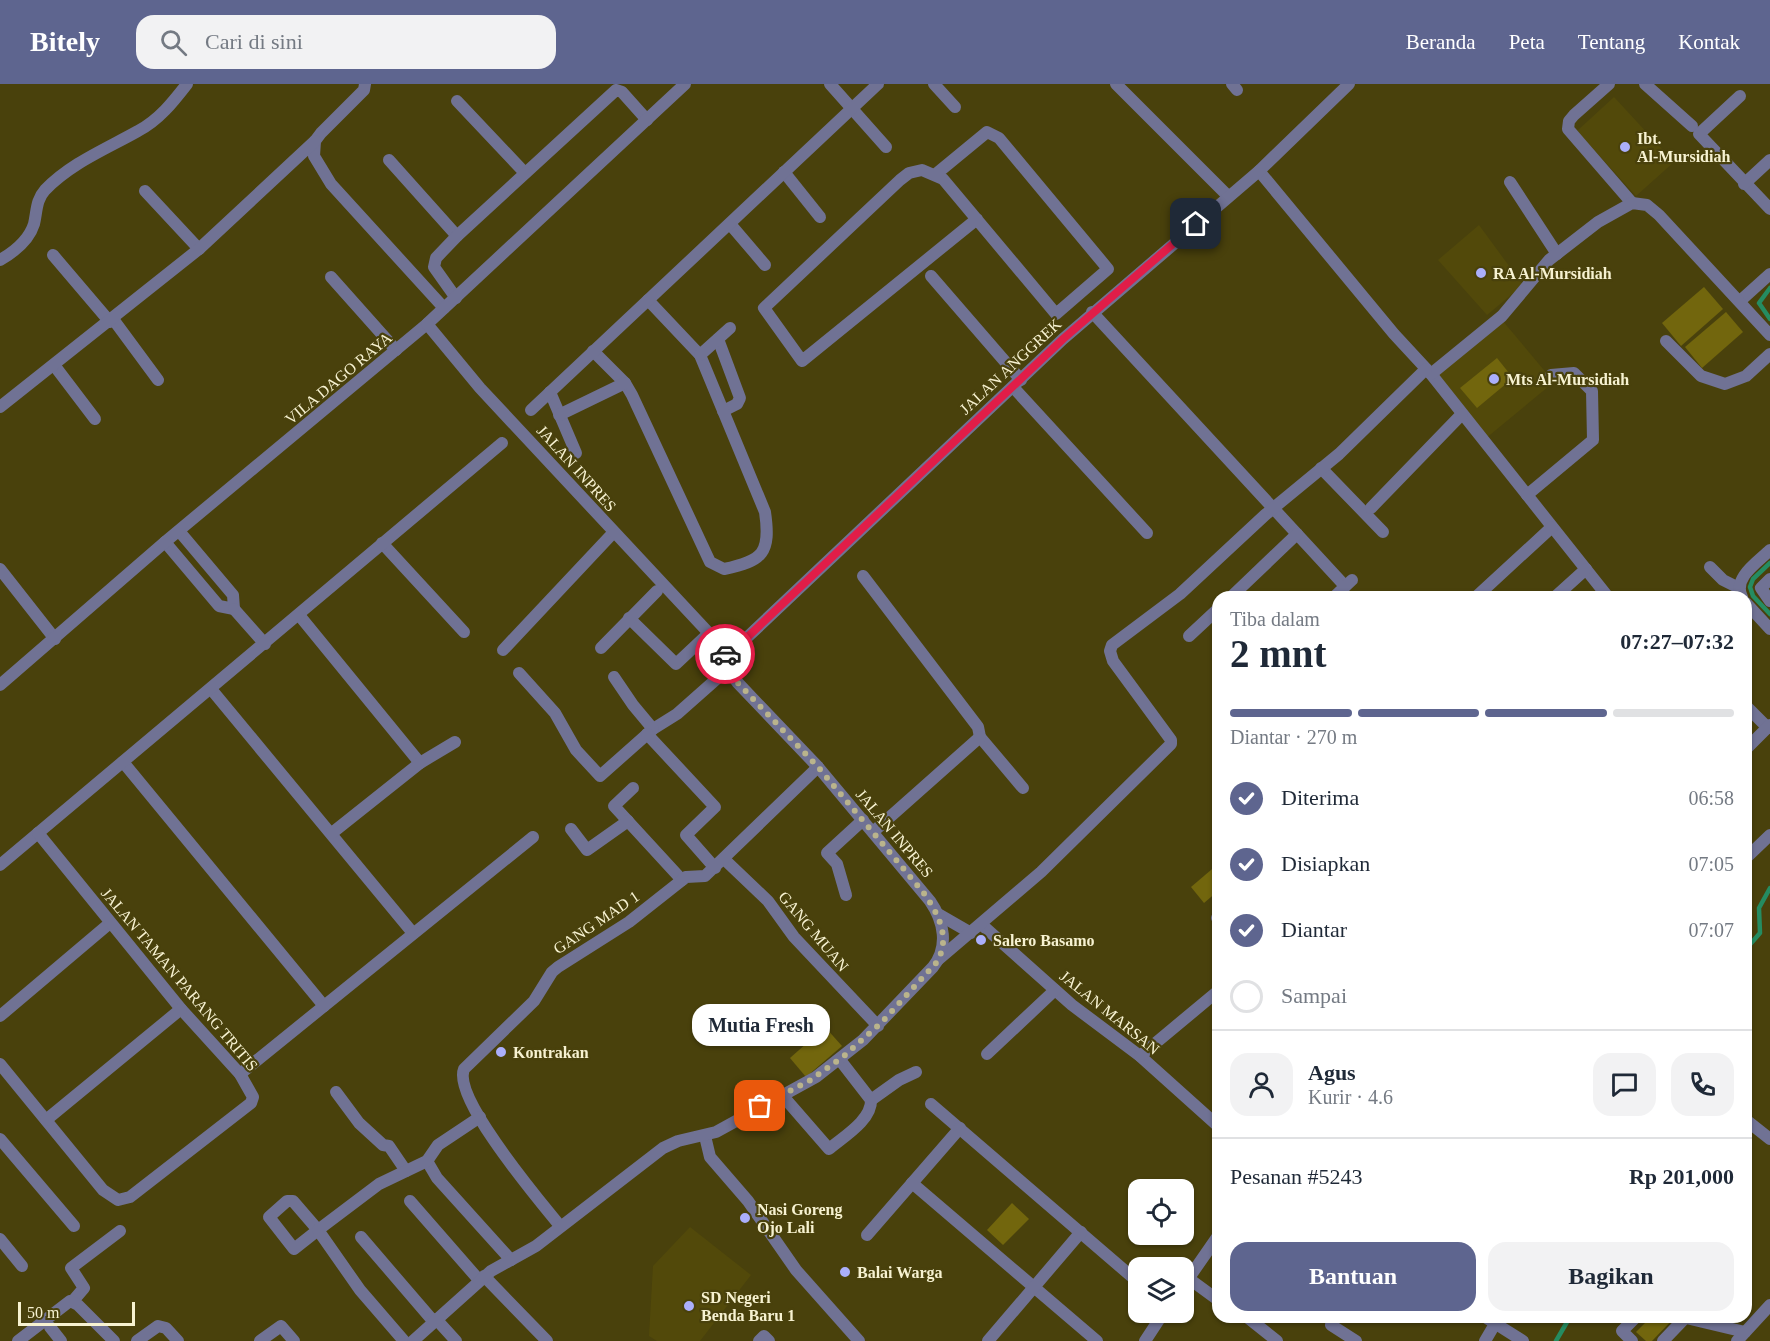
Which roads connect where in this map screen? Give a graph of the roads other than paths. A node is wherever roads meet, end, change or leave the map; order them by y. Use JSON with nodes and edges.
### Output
{"nodes":[{"id":1,"x":188,"y":84,"type":"edge"},
{"id":2,"x":685,"y":84,"type":"edge"},
{"id":3,"x":830,"y":84,"type":"edge"},
{"id":4,"x":878,"y":84,"type":"edge"},
{"id":5,"x":934,"y":84,"type":"edge"},
{"id":6,"x":1116,"y":84,"type":"edge"},
{"id":7,"x":1348,"y":84,"type":"edge"},
{"id":8,"x":1609,"y":84,"type":"edge"},
{"id":9,"x":1645,"y":84,"type":"edge"},
{"id":10,"x":367,"y":86,"type":"edge"},
{"id":11,"x":1740,"y":96,"type":"dead end"},
{"id":12,"x":457,"y":101,"type":"dead end"},
{"id":13,"x":955,"y":107,"type":"dead end"},
{"id":14,"x":851,"y":109,"type":"junction"},
{"id":15,"x":646,"y":120,"type":"junction"},
{"id":16,"x":1692,"y":126,"type":"dead end"},
{"id":17,"x":315,"y":141,"type":"junction"},
{"id":18,"x":886,"y":147,"type":"dead end"},
{"id":19,"x":389,"y":160,"type":"dead end"},
{"id":20,"x":1770,"y":160,"type":"edge"},
{"id":21,"x":1258,"y":171,"type":"junction"},
{"id":22,"x":784,"y":172,"type":"junction"},
{"id":23,"x":525,"y":173,"type":"junction"},
{"id":24,"x":936,"y":174,"type":"junction"},
{"id":25,"x":1510,"y":182,"type":"dead end"},
{"id":26,"x":1744,"y":184,"type":"junction"},
{"id":27,"x":145,"y":191,"type":"dead end"},
{"id":28,"x":1228,"y":196,"type":"junction"},
{"id":29,"x":1632,"y":203,"type":"junction"},
{"id":30,"x":1770,"y":209,"type":"edge"},
{"id":31,"x":820,"y":217,"type":"dead end"},
{"id":32,"x":977,"y":219,"type":"junction"},
{"id":33,"x":730,"y":224,"type":"junction"},
{"id":34,"x":457,"y":236,"type":"junction"},
{"id":35,"x":199,"y":249,"type":"junction"},
{"id":36,"x":1557,"y":254,"type":"junction"},
{"id":37,"x":52,"y":255,"type":"dead end"},
{"id":38,"x":0,"y":260,"type":"edge"},
{"id":39,"x":765,"y":265,"type":"dead end"},
{"id":40,"x":1770,"y":274,"type":"edge"},
{"id":41,"x":931,"y":276,"type":"dead end"},
{"id":42,"x":331,"y":277,"type":"dead end"},
{"id":43,"x":1085,"y":288,"type":"junction"},
{"id":44,"x":456,"y":298,"type":"junction"},
{"id":45,"x":648,"y":300,"type":"junction"},
{"id":46,"x":1740,"y":301,"type":"junction"},
{"id":47,"x":444,"y":308,"type":"junction"},
{"id":48,"x":1096,"y":309,"type":"junction"},
{"id":49,"x":111,"y":320,"type":"junction"},
{"id":50,"x":427,"y":324,"type":"junction"},
{"id":51,"x":730,"y":328,"type":"dead end"},
{"id":52,"x":1770,"y":335,"type":"edge"},
{"id":53,"x":718,"y":339,"type":"junction"},
{"id":54,"x":1666,"y":341,"type":"dead end"},
{"id":55,"x":396,"y":350,"type":"junction"},
{"id":56,"x":594,"y":351,"type":"junction"},
{"id":57,"x":1770,"y":354,"type":"edge"},
{"id":58,"x":700,"y":355,"type":"junction"},
{"id":59,"x":54,"y":365,"type":"junction"},
{"id":60,"x":1428,"y":371,"type":"junction"},
{"id":61,"x":1551,"y":375,"type":"dead end"},
{"id":62,"x":158,"y":380,"type":"dead end"},
{"id":63,"x":625,"y":383,"type":"junction"},
{"id":64,"x":1017,"y":384,"type":"junction"},
{"id":65,"x":550,"y":392,"type":"junction"},
{"id":66,"x":0,"y":407,"type":"edge"},
{"id":67,"x":531,"y":410,"type":"dead end"},
{"id":68,"x":723,"y":411,"type":"junction"},
{"id":69,"x":1462,"y":414,"type":"junction"},
{"id":70,"x":559,"y":415,"type":"junction"},
{"id":71,"x":95,"y":419,"type":"dead end"},
{"id":72,"x":502,"y":443,"type":"dead end"},
{"id":73,"x":576,"y":453,"type":"dead end"},
{"id":74,"x":1321,"y":468,"type":"junction"},
{"id":75,"x":1527,"y":495,"type":"junction"},
{"id":76,"x":1273,"y":508,"type":"junction"},
{"id":77,"x":1371,"y":508,"type":"dead end"},
{"id":78,"x":1552,"y":527,"type":"junction"},
{"id":79,"x":179,"y":531,"type":"junction"},
{"id":80,"x":1383,"y":532,"type":"dead end"},
{"id":81,"x":613,"y":533,"type":"junction"},
{"id":82,"x":1147,"y":533,"type":"dead end"},
{"id":83,"x":1297,"y":534,"type":"junction"},
{"id":84,"x":165,"y":543,"type":"junction"},
{"id":85,"x":382,"y":543,"type":"junction"},
{"id":86,"x":1770,"y":550,"type":"edge"},
{"id":87,"x":1710,"y":567,"type":"dead end"},
{"id":88,"x":0,"y":569,"type":"edge"},
{"id":89,"x":1586,"y":569,"type":"junction"},
{"id":90,"x":863,"y":576,"type":"dead end"},
{"id":91,"x":1770,"y":579,"type":"edge"},
{"id":92,"x":657,"y":591,"type":"dead end"},
{"id":93,"x":1237,"y":591,"type":"edge"},
{"id":94,"x":1340,"y":591,"type":"edge"},
{"id":95,"x":1483,"y":591,"type":"edge"},
{"id":96,"x":1561,"y":591,"type":"edge"},
{"id":97,"x":1603,"y":591,"type":"edge"},
{"id":98,"x":1737,"y":591,"type":"edge"},
{"id":99,"x":1740,"y":591,"type":"edge"},
{"id":100,"x":1770,"y":601,"type":"edge"},
{"id":101,"x":234,"y":609,"type":"junction"},
{"id":102,"x":1752,"y":610,"type":"edge"},
{"id":103,"x":299,"y":615,"type":"junction"},
{"id":104,"x":1212,"y":615,"type":"edge"},
{"id":105,"x":629,"y":618,"type":"junction"},
{"id":106,"x":1770,"y":629,"type":"edge"},
{"id":107,"x":464,"y":632,"type":"dead end"},
{"id":108,"x":709,"y":633,"type":"junction"},
{"id":109,"x":1190,"y":636,"type":"dead end"},
{"id":110,"x":55,"y":639,"type":"junction"},
{"id":111,"x":265,"y":644,"type":"junction"},
{"id":112,"x":601,"y":648,"type":"dead end"},
{"id":113,"x":503,"y":650,"type":"dead end"},
{"id":114,"x":725,"y":654,"type":"junction"},
{"id":115,"x":729,"y":668,"type":"junction"},
{"id":116,"x":519,"y":673,"type":"dead end"},
{"id":117,"x":614,"y":676,"type":"dead end"},
{"id":118,"x":0,"y":685,"type":"edge"},
{"id":119,"x":211,"y":689,"type":"junction"},
{"id":120,"x":1752,"y":711,"type":"edge"},
{"id":121,"x":1769,"y":727,"type":"edge"},
{"id":122,"x":650,"y":731,"type":"junction"},
{"id":123,"x":980,"y":737,"type":"junction"},
{"id":124,"x":455,"y":742,"type":"dead end"},
{"id":125,"x":1752,"y":743,"type":"edge"},
{"id":126,"x":123,"y":762,"type":"junction"},
{"id":127,"x":420,"y":763,"type":"junction"},
{"id":128,"x":818,"y":767,"type":"junction"},
{"id":129,"x":633,"y":788,"type":"dead end"},
{"id":130,"x":1023,"y":788,"type":"dead end"},
{"id":131,"x":863,"y":820,"type":"junction"},
{"id":132,"x":628,"y":821,"type":"junction"},
{"id":133,"x":571,"y":829,"type":"dead end"},
{"id":134,"x":873,"y":832,"type":"junction"},
{"id":135,"x":38,"y":833,"type":"junction"},
{"id":136,"x":332,"y":833,"type":"junction"},
{"id":137,"x":1770,"y":835,"type":"edge"},
{"id":138,"x":533,"y":837,"type":"dead end"},
{"id":139,"x":1752,"y":852,"type":"edge"},
{"id":140,"x":720,"y":864,"type":"junction"},
{"id":141,"x":0,"y":865,"type":"edge"},
{"id":142,"x":682,"y":880,"type":"junction"},
{"id":143,"x":846,"y":895,"type":"dead end"},
{"id":144,"x":938,"y":914,"type":"junction"},
{"id":145,"x":110,"y":923,"type":"junction"},
{"id":146,"x":981,"y":924,"type":"junction"},
{"id":147,"x":412,"y":932,"type":"junction"},
{"id":148,"x":970,"y":933,"type":"junction"},
{"id":149,"x":939,"y":959,"type":"junction"},
{"id":150,"x":1055,"y":990,"type":"junction"},
{"id":151,"x":1212,"y":996,"type":"edge"},
{"id":152,"x":324,"y":1006,"type":"junction"},
{"id":153,"x":181,"y":1009,"type":"junction"},
{"id":154,"x":0,"y":1016,"type":"edge"},
{"id":155,"x":878,"y":1026,"type":"junction"},
{"id":156,"x":987,"y":1054,"type":"dead end"},
{"id":157,"x":1140,"y":1056,"type":"junction"},
{"id":158,"x":840,"y":1060,"type":"junction"},
{"id":159,"x":0,"y":1064,"type":"edge"},
{"id":160,"x":916,"y":1072,"type":"dead end"},
{"id":161,"x":240,"y":1074,"type":"junction"},
{"id":162,"x":336,"y":1092,"type":"dead end"},
{"id":163,"x":782,"y":1095,"type":"junction"},
{"id":164,"x":871,"y":1100,"type":"junction"},
{"id":165,"x":932,"y":1104,"type":"dead end"},
{"id":166,"x":480,"y":1117,"type":"junction"},
{"id":167,"x":46,"y":1120,"type":"junction"},
{"id":168,"x":1212,"y":1121,"type":"edge"},
{"id":169,"x":1752,"y":1125,"type":"edge"},
{"id":170,"x":960,"y":1128,"type":"junction"},
{"id":171,"x":705,"y":1136,"type":"junction"},
{"id":172,"x":1770,"y":1139,"type":"edge"},
{"id":173,"x":2,"y":1145,"type":"edge"},
{"id":174,"x":427,"y":1161,"type":"junction"},
{"id":175,"x":406,"y":1171,"type":"junction"},
{"id":176,"x":912,"y":1183,"type":"junction"},
{"id":177,"x":410,"y":1201,"type":"dead end"},
{"id":178,"x":74,"y":1226,"type":"dead end"},
{"id":179,"x":560,"y":1226,"type":"junction"},
{"id":180,"x":120,"y":1231,"type":"dead end"},
{"id":181,"x":1081,"y":1232,"type":"junction"},
{"id":182,"x":867,"y":1235,"type":"dead end"},
{"id":183,"x":361,"y":1237,"type":"dead end"},
{"id":184,"x":0,"y":1239,"type":"edge"},
{"id":185,"x":1212,"y":1245,"type":"edge"},
{"id":186,"x":511,"y":1260,"type":"junction"},
{"id":187,"x":22,"y":1266,"type":"dead end"},
{"id":188,"x":1194,"y":1270,"type":"edge"},
{"id":189,"x":1128,"y":1273,"type":"edge"},
{"id":190,"x":482,"y":1278,"type":"junction"},
{"id":191,"x":1194,"y":1286,"type":"edge"},
{"id":192,"x":1034,"y":1287,"type":"junction"},
{"id":193,"x":1212,"y":1297,"type":"edge"},
{"id":194,"x":72,"y":1302,"type":"junction"},
{"id":195,"x":1770,"y":1305,"type":"edge"},
{"id":196,"x":435,"y":1320,"type":"junction"},
{"id":197,"x":1157,"y":1323,"type":"edge"},
{"id":198,"x":1254,"y":1323,"type":"edge"},
{"id":199,"x":1489,"y":1323,"type":"edge"},
{"id":200,"x":1495,"y":1323,"type":"edge"},
{"id":201,"x":1630,"y":1323,"type":"edge"},
{"id":202,"x":1679,"y":1323,"type":"edge"},
{"id":203,"x":1699,"y":1323,"type":"edge"},
{"id":204,"x":1331,"y":1325,"type":"dead end"},
{"id":205,"x":50,"y":1328,"type":"dead end"},
{"id":206,"x":1741,"y":1336,"type":"edge"},
{"id":207,"x":18,"y":1341,"type":"edge"},
{"id":208,"x":62,"y":1341,"type":"edge"},
{"id":209,"x":114,"y":1341,"type":"edge"},
{"id":210,"x":137,"y":1341,"type":"edge"},
{"id":211,"x":178,"y":1341,"type":"edge"},
{"id":212,"x":260,"y":1341,"type":"edge"},
{"id":213,"x":294,"y":1341,"type":"edge"},
{"id":214,"x":404,"y":1341,"type":"edge"},
{"id":215,"x":413,"y":1341,"type":"edge"},
{"id":216,"x":456,"y":1341,"type":"edge"},
{"id":217,"x":547,"y":1341,"type":"edge"},
{"id":218,"x":759,"y":1341,"type":"edge"},
{"id":219,"x":769,"y":1341,"type":"edge"},
{"id":220,"x":859,"y":1341,"type":"edge"},
{"id":221,"x":988,"y":1341,"type":"edge"},
{"id":222,"x":1097,"y":1341,"type":"edge"},
{"id":223,"x":1145,"y":1341,"type":"edge"},
{"id":224,"x":1277,"y":1341,"type":"edge"},
{"id":225,"x":1356,"y":1341,"type":"edge"},
{"id":226,"x":1485,"y":1341,"type":"edge"},
{"id":227,"x":1523,"y":1341,"type":"edge"},
{"id":228,"x":1632,"y":1341,"type":"edge"},
{"id":229,"x":1663,"y":1341,"type":"edge"}],
"edges":[{"from":1,"to":38,"type":"street"},
{"from":2,"to":15,"type":"street","name":"VILA DAGO RAYA"},
{"from":3,"to":14,"type":"street"},
{"from":4,"to":14,"type":"street"},
{"from":5,"to":13,"type":"street"},
{"from":6,"to":28,"type":"street"},
{"from":7,"to":21,"type":"street","name":"JALAN ANGGREK"},
{"from":8,"to":29,"type":"street"},
{"from":9,"to":16,"type":"street"},
{"from":10,"to":17,"type":"street"},
{"from":11,"to":26,"type":"street"},
{"from":12,"to":23,"type":"street"},
{"from":14,"to":18,"type":"street"},
{"from":14,"to":22,"type":"street"},
{"from":15,"to":23,"type":"street"},
{"from":15,"to":44,"type":"street","name":"VILA DAGO RAYA"},
{"from":17,"to":35,"type":"street"},
{"from":17,"to":47,"type":"street"},
{"from":19,"to":34,"type":"street"},
{"from":20,"to":26,"type":"street"},
{"from":21,"to":28,"type":"street","name":"JALAN ANGGREK"},
{"from":21,"to":60,"type":"street"},
{"from":22,"to":31,"type":"street"},
{"from":22,"to":33,"type":"street"},
{"from":23,"to":34,"type":"street"},
{"from":24,"to":32,"type":"street"},
{"from":24,"to":32,"type":"street"},
{"from":24,"to":43,"type":"street"},
{"from":25,"to":36,"type":"street"},
{"from":26,"to":30,"type":"street"},
{"from":27,"to":35,"type":"street"},
{"from":28,"to":48,"type":"street","name":"JALAN ANGGREK"},
{"from":29,"to":36,"type":"street"},
{"from":29,"to":46,"type":"street"},
{"from":32,"to":43,"type":"street"},
{"from":33,"to":39,"type":"street"},
{"from":33,"to":45,"type":"street"},
{"from":34,"to":44,"type":"street"},
{"from":35,"to":49,"type":"street"},
{"from":36,"to":60,"type":"street"},
{"from":37,"to":49,"type":"street"},
{"from":40,"to":46,"type":"street"},
{"from":41,"to":64,"type":"street"},
{"from":42,"to":55,"type":"street"},
{"from":43,"to":48,"type":"street"},
{"from":44,"to":47,"type":"street","name":"VILA DAGO RAYA"},
{"from":45,"to":56,"type":"street"},
{"from":45,"to":58,"type":"street"},
{"from":46,"to":52,"type":"street"},
{"from":47,"to":50,"type":"street","name":"VILA DAGO RAYA"},
{"from":48,"to":64,"type":"street","name":"JALAN ANGGREK"},
{"from":48,"to":76,"type":"street"},
{"from":49,"to":59,"type":"street"},
{"from":49,"to":62,"type":"street"},
{"from":50,"to":55,"type":"street","name":"VILA DAGO RAYA"},
{"from":50,"to":81,"type":"street","name":"JALAN INPRES"},
{"from":51,"to":53,"type":"street"},
{"from":53,"to":58,"type":"street"},
{"from":53,"to":68,"type":"street"},
{"from":54,"to":57,"type":"street"},
{"from":55,"to":79,"type":"street","name":"VILA DAGO RAYA"},
{"from":56,"to":63,"type":"street"},
{"from":56,"to":65,"type":"street"},
{"from":58,"to":68,"type":"street"},
{"from":59,"to":66,"type":"street"},
{"from":59,"to":71,"type":"street"},
{"from":60,"to":69,"type":"street"},
{"from":60,"to":74,"type":"street"},
{"from":61,"to":75,"type":"street"},
{"from":63,"to":68,"type":"street"},
{"from":63,"to":70,"type":"street"},
{"from":64,"to":82,"type":"street"},
{"from":64,"to":114,"type":"street","name":"JALAN ANGGREK"},
{"from":65,"to":67,"type":"street"},
{"from":65,"to":70,"type":"street"},
{"from":69,"to":75,"type":"street"},
{"from":69,"to":77,"type":"street"},
{"from":70,"to":73,"type":"street"},
{"from":72,"to":85,"type":"street"},
{"from":74,"to":76,"type":"street"},
{"from":74,"to":80,"type":"street"},
{"from":75,"to":78,"type":"street"},
{"from":76,"to":83,"type":"street"},
{"from":76,"to":146,"type":"street"},
{"from":78,"to":89,"type":"street"},
{"from":78,"to":95,"type":"street"},
{"from":79,"to":84,"type":"street","name":"VILA DAGO RAYA"},
{"from":79,"to":101,"type":"street"},
{"from":81,"to":108,"type":"street","name":"JALAN INPRES"},
{"from":81,"to":113,"type":"street"},
{"from":83,"to":93,"type":"street"},
{"from":83,"to":94,"type":"street"},
{"from":84,"to":101,"type":"street"},
{"from":84,"to":110,"type":"street","name":"VILA DAGO RAYA"},
{"from":85,"to":103,"type":"street"},
{"from":85,"to":107,"type":"street"},
{"from":86,"to":99,"type":"street"},
{"from":87,"to":98,"type":"street"},
{"from":88,"to":110,"type":"street"},
{"from":89,"to":96,"type":"street"},
{"from":89,"to":97,"type":"street"},
{"from":90,"to":123,"type":"street"},
{"from":91,"to":100,"type":"street"},
{"from":92,"to":105,"type":"street"},
{"from":101,"to":111,"type":"street"},
{"from":102,"to":106,"type":"street"},
{"from":103,"to":111,"type":"street"},
{"from":103,"to":127,"type":"street"},
{"from":104,"to":109,"type":"street"},
{"from":105,"to":108,"type":"street"},
{"from":105,"to":112,"type":"street"},
{"from":108,"to":114,"type":"street","name":"JALAN INPRES"},
{"from":110,"to":118,"type":"street","name":"VILA DAGO RAYA"},
{"from":111,"to":119,"type":"street"},
{"from":114,"to":115,"type":"street","name":"JALAN INPRES"},
{"from":115,"to":122,"type":"street"},
{"from":115,"to":128,"type":"street","name":"JALAN INPRES"},
{"from":116,"to":122,"type":"street"},
{"from":117,"to":122,"type":"street"},
{"from":119,"to":126,"type":"street"},
{"from":119,"to":136,"type":"street"},
{"from":120,"to":121,"type":"street"},
{"from":121,"to":125,"type":"street"},
{"from":122,"to":140,"type":"street","name":"GANG MUAN"},
{"from":123,"to":130,"type":"street"},
{"from":123,"to":134,"type":"street"},
{"from":124,"to":127,"type":"street"},
{"from":126,"to":135,"type":"street"},
{"from":126,"to":152,"type":"street"},
{"from":127,"to":136,"type":"street"},
{"from":128,"to":131,"type":"street","name":"JALAN INPRES"},
{"from":128,"to":140,"type":"street","name":"GANG MAD 1"},
{"from":129,"to":132,"type":"street"},
{"from":131,"to":134,"type":"street","name":"JALAN INPRES"},
{"from":131,"to":143,"type":"street"},
{"from":132,"to":133,"type":"street"},
{"from":132,"to":142,"type":"street"},
{"from":134,"to":144,"type":"street","name":"JALAN INPRES"},
{"from":135,"to":141,"type":"street"},
{"from":135,"to":145,"type":"street","name":"JALAN TAMAN PARANG TRITIS"},
{"from":136,"to":147,"type":"street"},
{"from":137,"to":139,"type":"street"},
{"from":138,"to":147,"type":"street"},
{"from":140,"to":142,"type":"street","name":"GANG MAD 1"},
{"from":140,"to":155,"type":"street","name":"GANG MUAN"},
{"from":142,"to":166,"type":"street","name":"GANG MAD 1"},
{"from":144,"to":148,"type":"street"},
{"from":144,"to":149,"type":"street"},
{"from":145,"to":153,"type":"street","name":"JALAN TAMAN PARANG TRITIS"},
{"from":145,"to":154,"type":"street"},
{"from":146,"to":148,"type":"street"},
{"from":146,"to":150,"type":"street","name":"JALAN MARSAN"},
{"from":147,"to":152,"type":"street"},
{"from":148,"to":149,"type":"street"},
{"from":149,"to":155,"type":"street"},
{"from":150,"to":156,"type":"street"},
{"from":150,"to":157,"type":"street","name":"JALAN MARSAN"},
{"from":151,"to":157,"type":"street"},
{"from":152,"to":161,"type":"street"},
{"from":153,"to":161,"type":"street","name":"JALAN TAMAN PARANG TRITIS"},
{"from":153,"to":167,"type":"street"},
{"from":155,"to":158,"type":"street"},
{"from":157,"to":168,"type":"street","name":"JALAN MARSAN"},
{"from":158,"to":163,"type":"street"},
{"from":158,"to":164,"type":"street"},
{"from":159,"to":167,"type":"street","name":"JALAN TAMAN PARANG TRITIS"},
{"from":160,"to":164,"type":"street"},
{"from":161,"to":167,"type":"street","name":"JALAN TAMAN PARANG TRITIS"},
{"from":162,"to":175,"type":"street"},
{"from":163,"to":164,"type":"street"},
{"from":163,"to":171,"type":"street"},
{"from":165,"to":170,"type":"street"},
{"from":166,"to":174,"type":"street"},
{"from":166,"to":179,"type":"street","name":"GANG MAD 1"},
{"from":169,"to":172,"type":"street"},
{"from":170,"to":176,"type":"street"},
{"from":170,"to":181,"type":"street"},
{"from":171,"to":179,"type":"street"},
{"from":171,"to":220,"type":"street"},
{"from":173,"to":178,"type":"street"},
{"from":174,"to":175,"type":"street"},
{"from":174,"to":186,"type":"street"},
{"from":175,"to":214,"type":"street"},
{"from":176,"to":182,"type":"street"},
{"from":176,"to":192,"type":"street"},
{"from":177,"to":190,"type":"street"},
{"from":179,"to":186,"type":"street"},
{"from":180,"to":194,"type":"street"},
{"from":181,"to":189,"type":"street"},
{"from":181,"to":192,"type":"street"},
{"from":183,"to":196,"type":"street"},
{"from":184,"to":187,"type":"street"},
{"from":185,"to":188,"type":"street"},
{"from":186,"to":190,"type":"street"},
{"from":190,"to":196,"type":"street"},
{"from":190,"to":217,"type":"street"},
{"from":191,"to":193,"type":"street"},
{"from":192,"to":221,"type":"street"},
{"from":192,"to":222,"type":"street"},
{"from":194,"to":207,"type":"street"},
{"from":194,"to":209,"type":"street"},
{"from":195,"to":206,"type":"street"},
{"from":196,"to":215,"type":"street"},
{"from":196,"to":216,"type":"street"},
{"from":197,"to":223,"type":"street"},
{"from":198,"to":224,"type":"street"},
{"from":199,"to":226,"type":"street"},
{"from":200,"to":227,"type":"street"},
{"from":201,"to":228,"type":"street"},
{"from":202,"to":229,"type":"street"},
{"from":203,"to":206,"type":"street"},
{"from":204,"to":225,"type":"street"},
{"from":205,"to":208,"type":"street"},
{"from":210,"to":211,"type":"street"},
{"from":212,"to":213,"type":"street"},
{"from":218,"to":219,"type":"street"}]}
